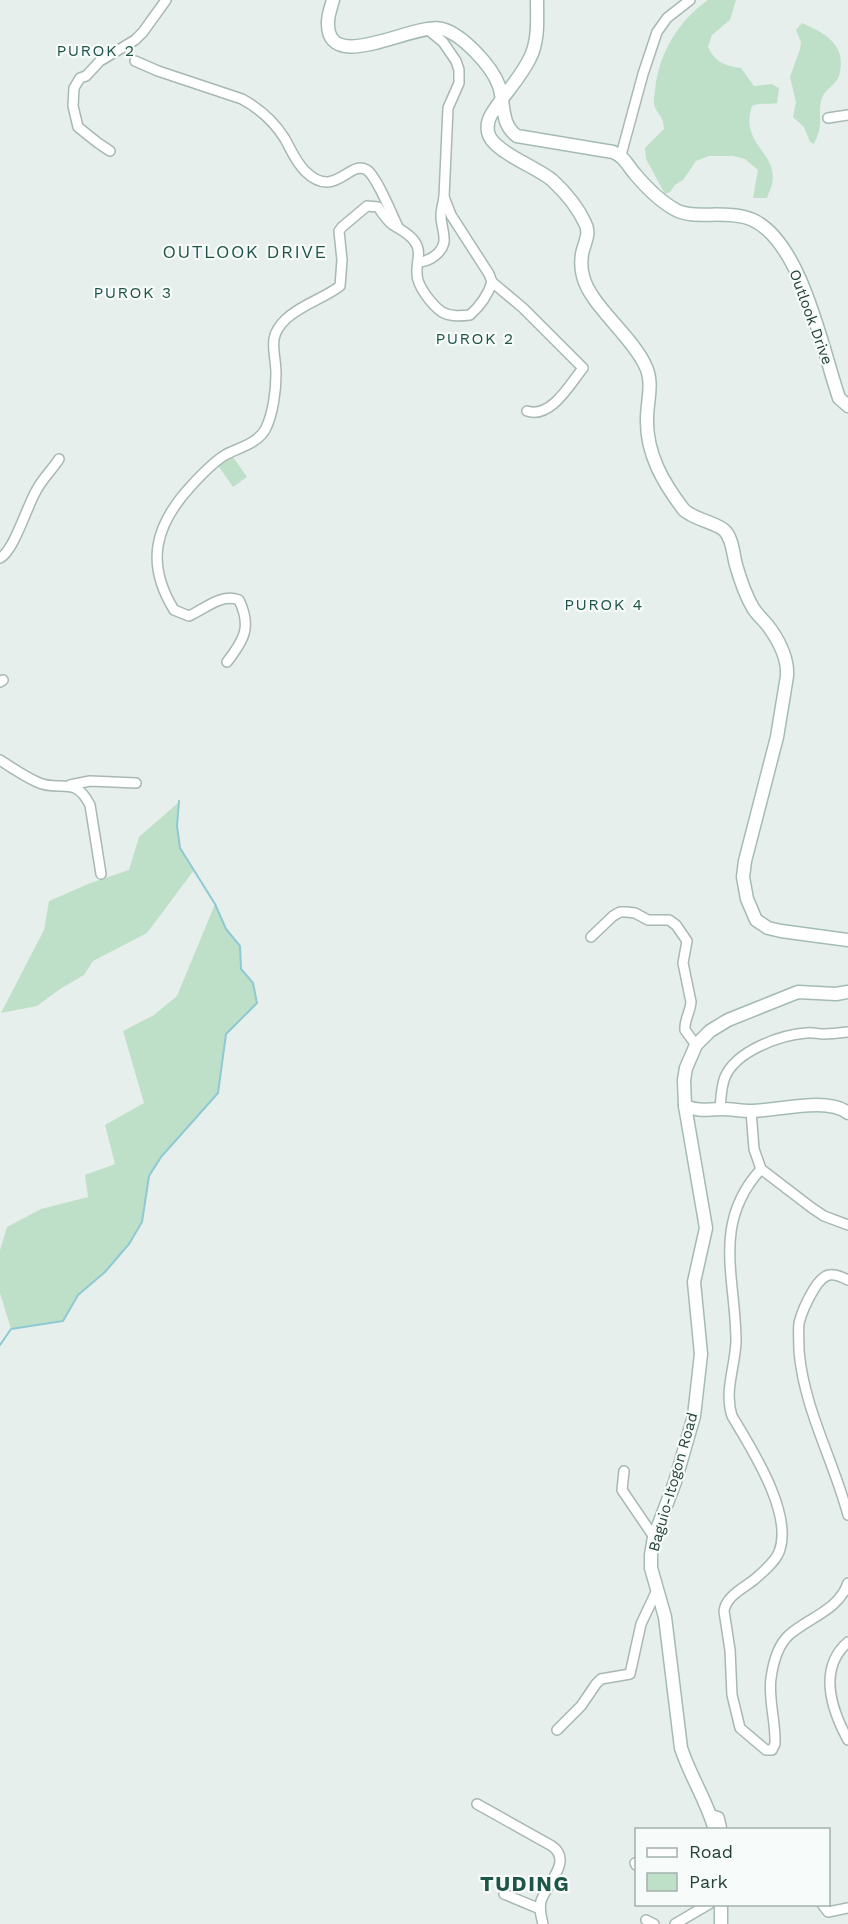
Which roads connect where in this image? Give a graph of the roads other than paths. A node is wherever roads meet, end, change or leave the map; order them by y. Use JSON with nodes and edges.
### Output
{"nodes":[{"id":1,"x":166,"y":0,"type":"edge"},
{"id":2,"x":333,"y":0,"type":"edge"},
{"id":3,"x":537,"y":0,"type":"edge"},
{"id":4,"x":690,"y":0,"type":"edge"},
{"id":5,"x":426,"y":28,"type":"junction"},
{"id":6,"x":135,"y":61,"type":"dead end"},
{"id":7,"x":501,"y":103,"type":"junction"},
{"id":8,"x":848,"y":115,"type":"edge"},
{"id":9,"x":828,"y":118,"type":"dead end"},
{"id":10,"x":110,"y":151,"type":"dead end"},
{"id":11,"x":621,"y":155,"type":"junction"},
{"id":12,"x":444,"y":197,"type":"junction"},
{"id":13,"x":398,"y":227,"type":"junction"},
{"id":14,"x":418,"y":262,"type":"junction"},
{"id":15,"x":492,"y":282,"type":"junction"},
{"id":16,"x":848,"y":406,"type":"edge"},
{"id":17,"x":527,"y":411,"type":"dead end"},
{"id":18,"x":59,"y":459,"type":"dead end"},
{"id":19,"x":0,"y":558,"type":"edge"},
{"id":20,"x":227,"y":662,"type":"dead end"},
{"id":21,"x":0,"y":760,"type":"edge"},
{"id":22,"x":136,"y":783,"type":"dead end"},
{"id":23,"x":67,"y":786,"type":"junction"},
{"id":24,"x":101,"y":874,"type":"dead end"},
{"id":25,"x":591,"y":937,"type":"dead end"},
{"id":26,"x":848,"y":940,"type":"edge"},
{"id":27,"x":848,"y":992,"type":"edge"},
{"id":28,"x":848,"y":1032,"type":"edge"},
{"id":29,"x":696,"y":1045,"type":"junction"},
{"id":30,"x":720,"y":1109,"type":"junction"},
{"id":31,"x":751,"y":1111,"type":"junction"},
{"id":32,"x":690,"y":1112,"type":"junction"},
{"id":33,"x":848,"y":1113,"type":"edge"},
{"id":34,"x":761,"y":1169,"type":"junction"},
{"id":35,"x":848,"y":1225,"type":"edge"},
{"id":36,"x":848,"y":1280,"type":"edge"},
{"id":37,"x":624,"y":1472,"type":"dead end"},
{"id":38,"x":848,"y":1515,"type":"edge"},
{"id":39,"x":654,"y":1537,"type":"junction"},
{"id":40,"x":847,"y":1589,"type":"edge"},
{"id":41,"x":657,"y":1590,"type":"junction"},
{"id":42,"x":848,"y":1642,"type":"edge"},
{"id":43,"x":557,"y":1730,"type":"dead end"},
{"id":44,"x":848,"y":1740,"type":"edge"},
{"id":45,"x":477,"y":1804,"type":"dead end"},
{"id":46,"x":710,"y":1814,"type":"junction"},
{"id":47,"x":714,"y":1828,"type":"edge"},
{"id":48,"x":722,"y":1828,"type":"edge"},
{"id":49,"x":504,"y":1894,"type":"dead end"},
{"id":50,"x":707,"y":1906,"type":"edge"},
{"id":51,"x":722,"y":1906,"type":"edge"},
{"id":52,"x":823,"y":1906,"type":"edge"},
{"id":53,"x":848,"y":1908,"type":"edge"},
{"id":54,"x":540,"y":1909,"type":"junction"},
{"id":55,"x":543,"y":1924,"type":"edge"},
{"id":56,"x":675,"y":1924,"type":"edge"},
{"id":57,"x":721,"y":1924,"type":"edge"}],
"edges":[{"from":1,"to":10,"type":"street"},
{"from":2,"to":5,"type":"main road"},
{"from":3,"to":7,"type":"main road"},
{"from":4,"to":11,"type":"street"},
{"from":5,"to":7,"type":"main road"},
{"from":5,"to":12,"type":"street"},
{"from":6,"to":13,"type":"street"},
{"from":7,"to":11,"type":"main road"},
{"from":7,"to":26,"type":"main road"},
{"from":8,"to":9,"type":"street"},
{"from":11,"to":16,"type":"main road","name":"Outlook Drive"},
{"from":12,"to":14,"type":"street"},
{"from":12,"to":15,"type":"street"},
{"from":13,"to":14,"type":"street"},
{"from":13,"to":20,"type":"street"},
{"from":14,"to":15,"type":"street"},
{"from":15,"to":17,"type":"street"},
{"from":18,"to":19,"type":"street"},
{"from":21,"to":23,"type":"street"},
{"from":22,"to":23,"type":"street"},
{"from":23,"to":24,"type":"street"},
{"from":25,"to":29,"type":"street"},
{"from":27,"to":29,"type":"main road","name":"Baguio-Itogon Road"},
{"from":28,"to":30,"type":"street"},
{"from":29,"to":32,"type":"main road","name":"Baguio-Itogon Road"},
{"from":30,"to":31,"type":"main road"},
{"from":30,"to":32,"type":"main road"},
{"from":31,"to":33,"type":"main road"},
{"from":31,"to":34,"type":"street"},
{"from":32,"to":39,"type":"main road","name":"Baguio-Itogon Road"},
{"from":34,"to":35,"type":"street"},
{"from":34,"to":40,"type":"street"},
{"from":36,"to":38,"type":"street"},
{"from":37,"to":39,"type":"street"},
{"from":39,"to":41,"type":"main road","name":"Baguio-Itogon Road"},
{"from":41,"to":43,"type":"street"},
{"from":41,"to":46,"type":"main road","name":"Baguio-Itogon Road"},
{"from":42,"to":44,"type":"street"},
{"from":45,"to":54,"type":"street"},
{"from":46,"to":47,"type":"main road","name":"Baguio-Itogon Road"},
{"from":46,"to":48,"type":"street"},
{"from":49,"to":54,"type":"street"},
{"from":50,"to":56,"type":"street"},
{"from":51,"to":57,"type":"main road"},
{"from":52,"to":53,"type":"street"},
{"from":54,"to":55,"type":"street"}]}
